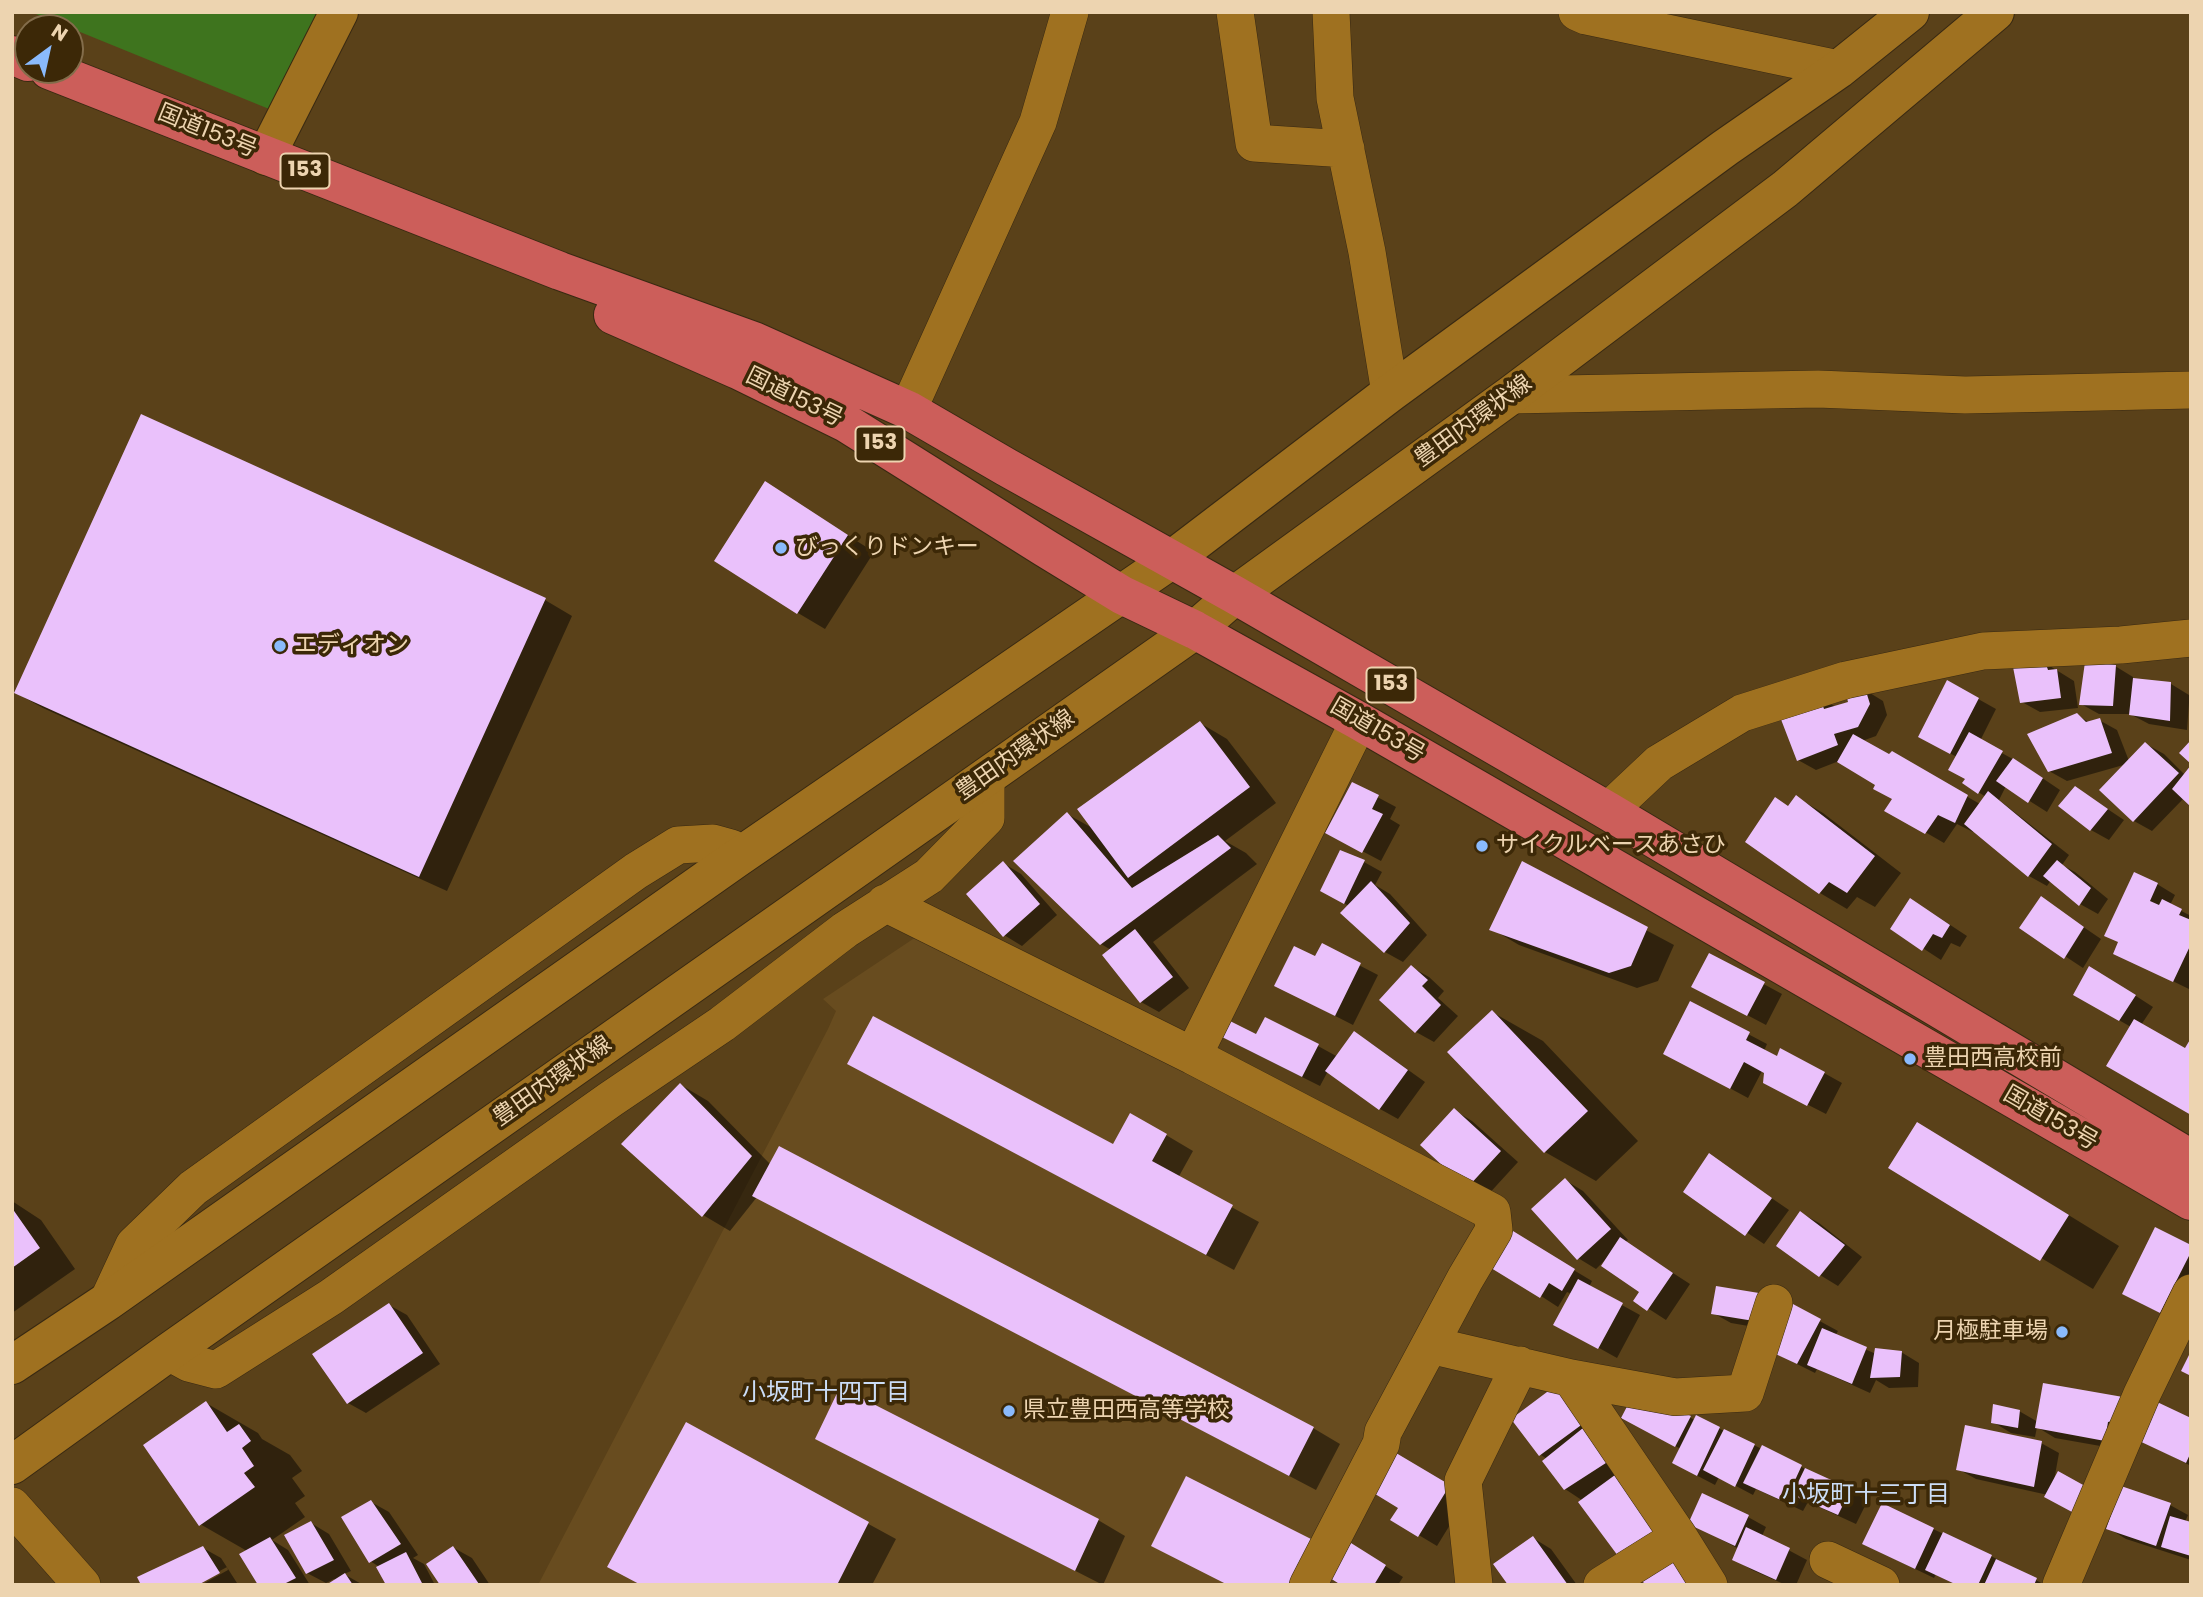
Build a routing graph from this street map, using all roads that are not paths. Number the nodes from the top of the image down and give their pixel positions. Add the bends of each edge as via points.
1 (339, 12) edge
2 (1070, 12) edge
3 (1235, 12) edge
4 (1331, 12) edge
5 (1577, 12) edge
6 (1910, 12) edge
7 (1995, 12) edge
8 (1839, 69) junction
9 (84, 84) edge
10 (1346, 149) junction
11 (266, 156) junction
12 (560, 271) junction
13 (2191, 390) edge
14 (1390, 393) junction
15 (1511, 395) junction
16 (908, 410) junction
17 (1171, 560) junction
18 (1122, 595) junction
19 (1235, 595) junction
20 (1195, 630) junction
21 (2191, 638) edge
22 (1359, 721) junction
23 (986, 777) junction
24 (1608, 811) junction
25 (737, 858) junction
26 (885, 903) junction
27 (1193, 1056) junction
28 (2191, 1160) edge
29 (2191, 1200) edge
30 (2191, 1293) edge
31 (108, 1301) junction
32 (1774, 1303) dead end
33 (1430, 1345) junction
34 (169, 1352) junction
35 (12, 1365) edge
36 (1520, 1365) junction
37 (1571, 1378) junction
38 (12, 1465) edge
39 (12, 1506) edge
40 (1679, 1536) junction
41 (1828, 1560) dead end
42 (82, 1585) edge
43 (1308, 1585) edge
44 (1474, 1585) edge
45 (1602, 1585) edge
46 (1709, 1585) edge
47 (1881, 1585) edge
48 (2061, 1585) edge

1 - 11 street
2 - 16 street via 1038,122
3 - 10 street via 1254,143
4 - 10 street via 1335,98
5 - 8 street
6 - 8 street
7 - 15 street, 豊田内環状線 via 1785,189
8 - 14 street
9 - 11 highway, 国道153号 / 153
10 - 14 street
11 - 12 highway, 国道153号 / 153
12 - 16 highway, 国道153号 / 153 via 754,341
12 - 18 highway, 国道153号 / 153 via 612,314 846,423
13 - 15 street via 1965,395 1818,389
14 - 17 street
15 - 19 street, 豊田内環状線
16 - 17 highway, 国道153号 / 153
17 - 18 street
17 - 19 highway, 国道153号 / 153
18 - 20 highway, 国道153号 / 153
18 - 25 street
19 - 20 street, 豊田内環状線
19 - 24 highway, 国道153号 / 153
20 - 22 highway, 国道153号 / 153
20 - 23 street, 豊田内環状線
21 - 24 street via 1983,651 1846,680 1742,713 1659,763
22 - 27 street
22 - 29 highway, 国道153号 / 153
23 - 26 street via 986,818 929,876
23 - 34 street, 豊田内環状線
24 - 28 highway, 国道153号 / 153
25 - 31 street
25 - 31 street via 731,848 713,844 678,845 461,995 193,1188 134,1245
26 - 27 street
26 - 34 street via 722,1024 331,1297 216,1370
27 - 33 street via 1492,1212 1494,1230
30 - 48 street via 2142,1394
31 - 35 street
32 - 37 street via 1745,1393 1675,1397
33 - 36 street
33 - 43 street
34 - 38 street, 豊田内環状線
36 - 37 street
36 - 44 street via 1463,1481
37 - 40 street
39 - 42 street
40 - 45 street
40 - 46 street
41 - 47 street

